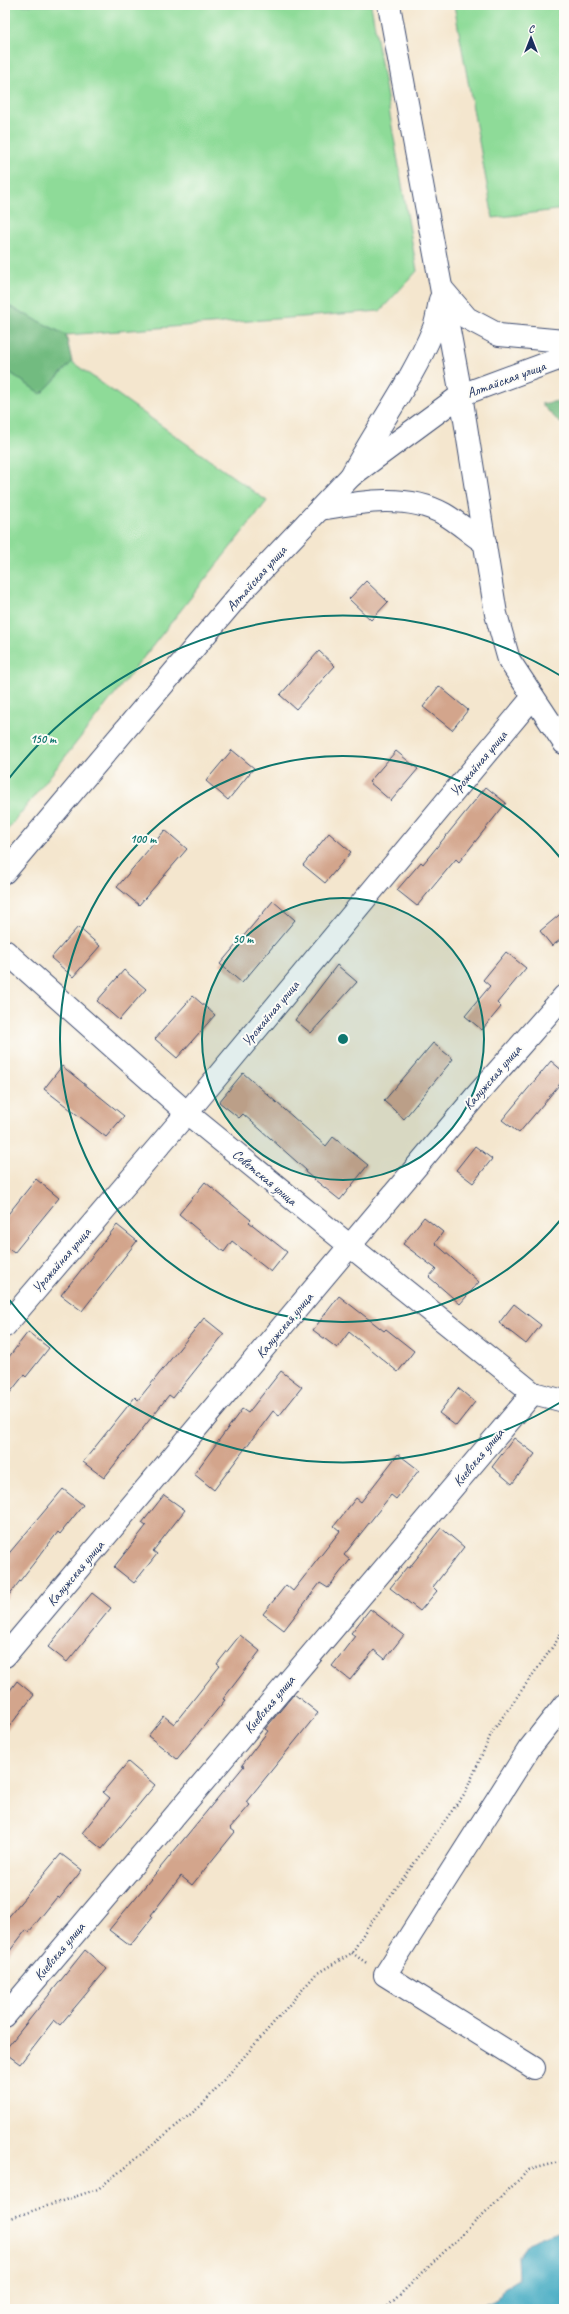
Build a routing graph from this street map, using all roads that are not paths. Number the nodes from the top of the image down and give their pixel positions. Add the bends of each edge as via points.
1 (389, 5) edge
2 (442, 289) junction
3 (564, 341) edge
4 (564, 357) edge
5 (461, 395) junction
6 (350, 476) junction
7 (320, 509) junction
8 (485, 543) junction
9 (533, 697) junction
10 (564, 743) edge
11 (5, 872) edge
12 (5, 951) edge
13 (564, 996) edge
14 (187, 1112) junction
15 (350, 1246) junction
16 (5, 1326) edge
17 (533, 1393) junction
18 (564, 1401) edge
19 (5, 1656) edge
20 (564, 1705) edge
21 (5, 2016) edge
22 (534, 2068) dead end

1 - 2 street
2 - 3 street via 467,318 498,335
2 - 5 street
2 - 6 street via 434,329 405,385
4 - 5 street, Алтайская улица
5 - 6 street, Алтайская улица
5 - 8 street
6 - 7 street, Алтайская улица
7 - 8 street via 360,502 408,502 444,514
7 - 11 street, Алтайская улица via 244,589
8 - 9 street via 496,614 509,660
9 - 10 street
9 - 14 street, Урожайная улица
12 - 14 street, Советская улица
13 - 15 street, Калужская улица via 474,1097
14 - 15 street, Советская улица
14 - 16 street, Урожайная улица
15 - 17 street, Советская улица
15 - 19 street, Калужская улица
17 - 18 street
17 - 21 street, Киевская улица
20 - 22 street via 529,1748 385,1975

